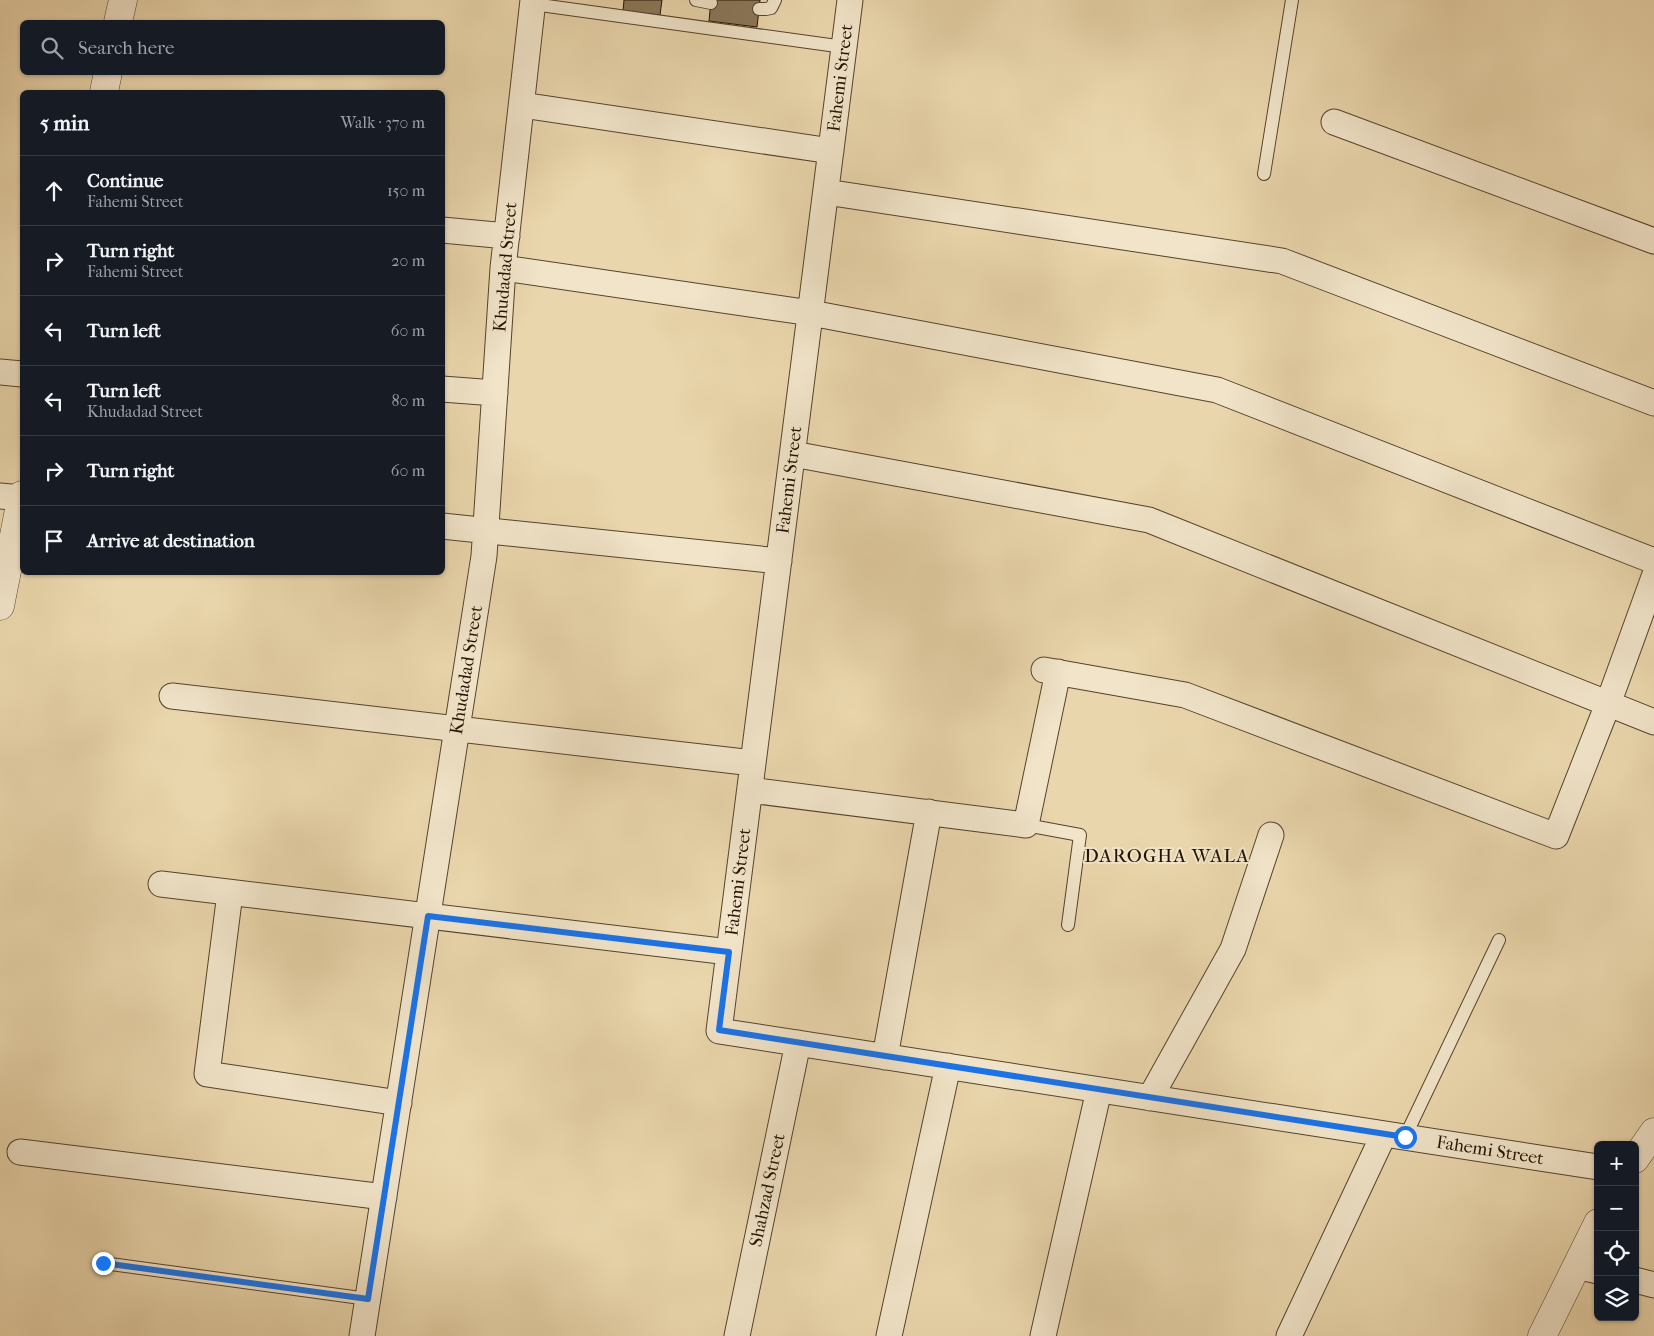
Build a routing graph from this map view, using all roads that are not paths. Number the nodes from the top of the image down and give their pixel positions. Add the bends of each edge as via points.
1 (123, 0) edge
2 (696, 0) edge
3 (775, 0) edge
4 (850, 0) edge
5 (1292, 0) edge
6 (533, 2) edge
7 (711, 3) dead end
8 (759, 9) dead end
9 (118, 20) edge
10 (844, 47) junction
11 (107, 75) edge
12 (104, 90) edge
13 (522, 105) junction
14 (1334, 122) dead end
15 (831, 151) junction
16 (1264, 174) dead end
17 (826, 192) junction
18 (445, 230) edge
19 (507, 236) junction
20 (1654, 241) edge
21 (503, 268) junction
22 (811, 313) junction
23 (0, 372) edge
24 (20, 374) edge
25 (445, 389) edge
26 (495, 394) junction
27 (1654, 403) edge
28 (792, 454) junction
29 (0, 496) edge
30 (20, 496) edge
31 (20, 506) edge
32 (445, 526) edge
33 (486, 530) junction
34 (779, 561) junction
35 (1654, 561) edge
36 (1654, 577) edge
37 (0, 604) edge
38 (172, 696) dead end
39 (1608, 704) junction
40 (1654, 722) edge
41 (457, 729) junction
42 (753, 763) junction
43 (750, 790) junction
44 (928, 812) junction
45 (1026, 825) junction
46 (1271, 835) dead end
47 (161, 884) dead end
48 (230, 892) junction
49 (428, 916) junction
50 (1068, 925) dead end
51 (1499, 940) dead end
52 (729, 952) junction
53 (798, 1043) junction
54 (885, 1057) junction
55 (948, 1066) junction
56 (1099, 1090) junction
57 (1150, 1098) junction
58 (399, 1103) junction
59 (1654, 1132) edge
60 (1395, 1135) junction
61 (20, 1152) dead end
62 (1639, 1153) edge
63 (1594, 1166) edge
64 (384, 1197) junction
65 (1596, 1231) edge
66 (103, 1263) dead end
67 (1587, 1269) edge
68 (1639, 1281) edge
69 (1654, 1285) edge
70 (368, 1299) junction
71 (362, 1336) edge
72 (737, 1336) edge
73 (889, 1336) edge
74 (1043, 1336) edge
75 (1289, 1336) edge
76 (1542, 1336) edge

1 - 9 street
2 - 7 lane
3 - 8 lane via 772,8
4 - 10 street, Fahemi Street
5 - 16 lane
6 - 10 lane
6 - 13 street, Khudadad Street
10 - 15 street, Fahemi Street
11 - 12 street
13 - 15 street
13 - 19 street, Khudadad Street
14 - 20 street
15 - 17 street, Fahemi Street
17 - 22 street, Fahemi Street
17 - 27 street via 1282,261
18 - 19 street
19 - 21 street, Khudadad Street
21 - 22 street
21 - 26 street, Khudadad Street
22 - 28 street, Fahemi Street
22 - 35 street via 1217,390
23 - 24 street
25 - 26 street
26 - 33 street, Khudadad Street
28 - 34 street, Fahemi Street
28 - 39 street via 1149,520
29 - 30 street
31 - 37 street
32 - 33 street
33 - 34 street
33 - 41 street, Khudadad Street
34 - 42 street, Fahemi Street
36 - 39 street
38 - 41 street
39 - 40 street
39 - 45 street via 1556,836 1185,695 1051,671
41 - 42 street
41 - 49 street, Khudadad Street
42 - 43 street, Fahemi Street
43 - 44 street
43 - 52 street, Fahemi Street
44 - 45 street
44 - 54 street
45 - 50 lane via 1080,835
46 - 57 street via 1233,949
47 - 48 street
48 - 49 street
48 - 58 street via 207,1074
49 - 52 street
49 - 58 street, Khudadad Street
51 - 60 lane
52 - 53 street, Fahemi Street via 719,1030
53 - 54 street, Fahemi Street
53 - 72 street, Shahzad Street
54 - 55 street, Fahemi Street
55 - 56 street, Fahemi Street
55 - 73 street
56 - 57 street, Fahemi Street
56 - 74 street
57 - 60 street, Fahemi Street
58 - 64 street, Khudadad Street
59 - 62 street
60 - 63 street, Fahemi Street
60 - 75 street
61 - 64 street
64 - 70 street, Khudadad Street
65 - 67 street
66 - 70 lane
67 - 76 street
68 - 69 street
70 - 71 street, Khudadad Street

